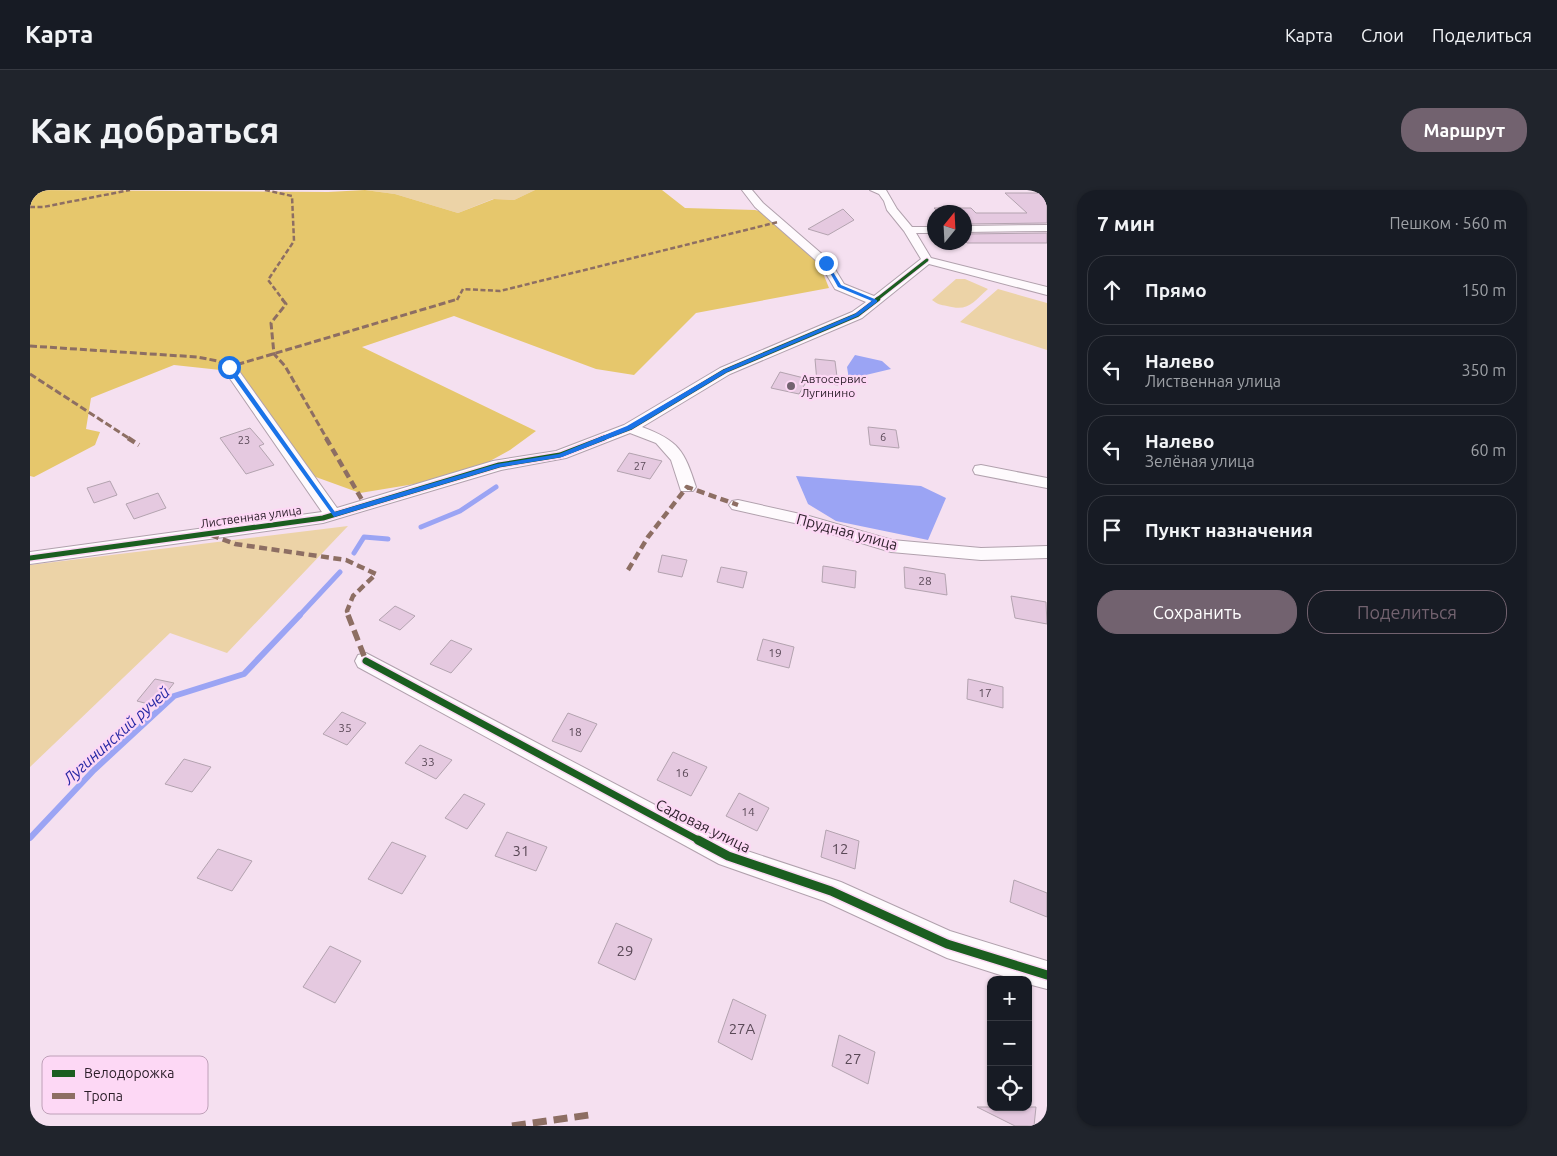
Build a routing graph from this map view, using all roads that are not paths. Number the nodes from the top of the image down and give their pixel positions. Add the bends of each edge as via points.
1 (747, 190) edge
2 (875, 190) edge
3 (1047, 228) edge
4 (972, 229) edge
5 (909, 230) junction
6 (927, 230) edge
7 (927, 260) junction
8 (1047, 291) edge
9 (875, 301) junction
10 (229, 367) dead end
11 (630, 428) junction
12 (981, 470) dead end
13 (1047, 483) edge
14 (687, 487) dead end
15 (738, 505) dead end
16 (334, 515) junction
17 (1047, 552) edge
18 (30, 558) edge
19 (366, 661) dead end
20 (1047, 975) edge

1 - 9 street via 826,263 840,286
2 - 5 street via 882,192
3 - 4 street
5 - 6 street
5 - 7 street
7 - 8 street
7 - 9 street, Лиственная улица
9 - 11 street, Лиственная улица via 857,315 725,371
10 - 16 street
11 - 14 street via 662,440 680,459
11 - 16 street, Лиственная улица via 560,455 499,465
12 - 13 street
15 - 17 street, Прудная улица via 891,546 981,554
16 - 18 street, Лиственная улица
19 - 20 street, Садовая улица via 728,856 831,891 947,944

